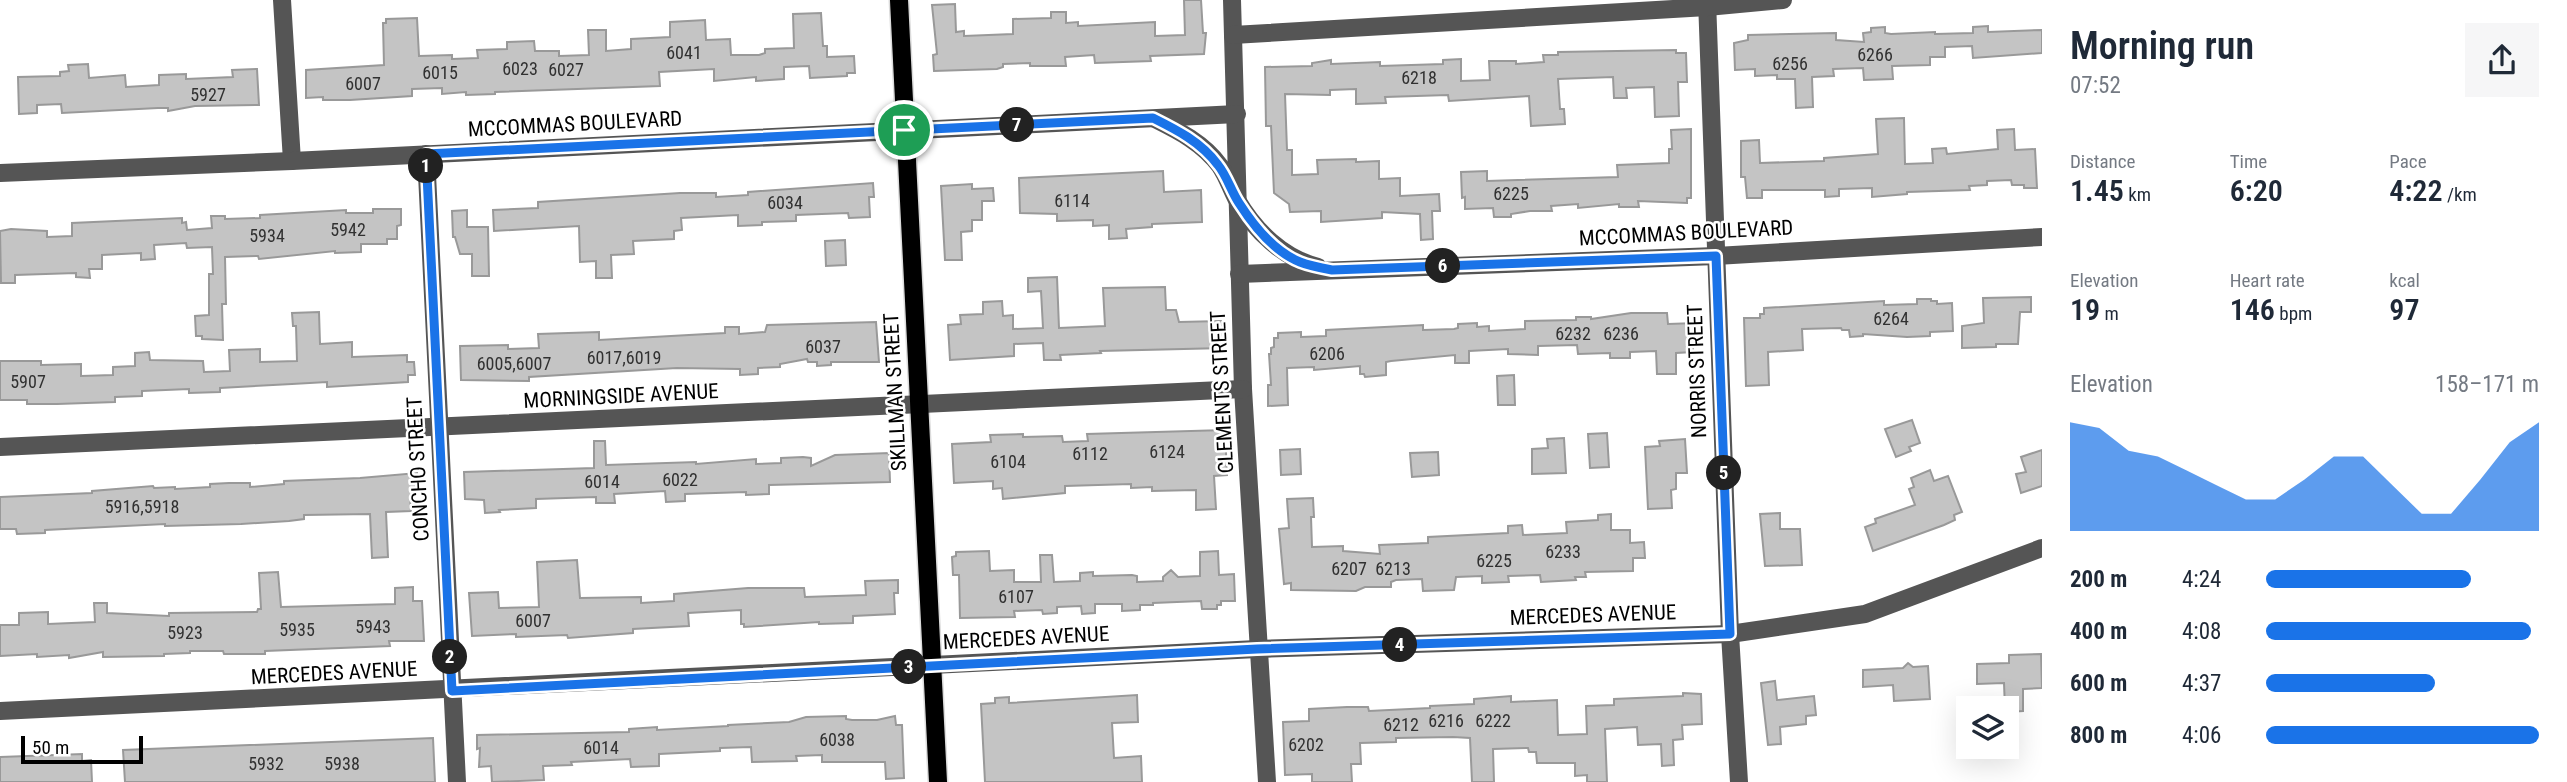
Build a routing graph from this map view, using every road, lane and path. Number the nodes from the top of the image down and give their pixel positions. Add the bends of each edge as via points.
1 (282, 0) edge
2 (898, 0) edge
3 (1232, 0) edge
4 (1783, 0) edge
5 (1707, 4) edge
6 (1233, 35) junction
7 (1237, 114) junction
8 (1153, 118) junction
9 (904, 130) junction
10 (426, 154) junction
11 (292, 161) junction
12 (0, 173) edge
13 (1239, 203) junction
14 (2042, 237) edge
15 (1716, 256) junction
16 (1332, 270) junction
17 (1239, 274) junction
18 (1243, 389) junction
19 (918, 406) junction
20 (440, 426) junction
21 (0, 447) edge
22 (2042, 548) edge
23 (1730, 634) junction
24 (1257, 649) junction
25 (932, 665) junction
26 (452, 691) junction
27 (0, 711) edge
28 (457, 782) edge
29 (938, 782) edge
30 (1267, 782) edge
31 (1739, 782) edge

1 - 11 street
2 - 9 main road, SKILLMAN STREET
3 - 6 street, CLEMENTS STREET
4 - 5 street
5 - 6 street
5 - 15 street, NORRIS STREET
6 - 7 street, CLEMENTS STREET
7 - 8 street, MCCOMMAS BOULEVARD
7 - 13 street, CLEMENTS STREET
8 - 9 street, MCCOMMAS BOULEVARD
8 - 13 street, MCCOMMAS BOULEVARD via 1204,149 1219,165
9 - 10 street, MCCOMMAS BOULEVARD
9 - 19 main road, SKILLMAN STREET
10 - 11 street, MCCOMMAS BOULEVARD
10 - 20 street, CONCHO STREET
11 - 12 street, MCCOMMAS BOULEVARD
13 - 16 street, MCCOMMAS BOULEVARD via 1281,251
13 - 17 street, CLEMENTS STREET
14 - 15 street, MCCOMMAS BOULEVARD
15 - 16 street, MCCOMMAS BOULEVARD
15 - 23 street, NORRIS STREET
16 - 17 street, MCCOMMAS BOULEVARD
17 - 18 street, CLEMENTS STREET
18 - 19 street, MORNINGSIDE AVENUE
18 - 24 street, CLEMENTS STREET
19 - 20 street, MORNINGSIDE AVENUE
19 - 25 main road, SKILLMAN STREET
20 - 21 street, MORNINGSIDE AVENUE
20 - 26 street, CONCHO STREET
22 - 23 street, MERCEDES AVENUE via 1865,614
23 - 24 street, MERCEDES AVENUE
23 - 31 street, NORRIS STREET
24 - 25 street, MERCEDES AVENUE
24 - 30 street, CLEMENTS STREET
25 - 26 street, MERCEDES AVENUE
25 - 29 main road, SKILLMAN STREET
26 - 27 street, MERCEDES AVENUE
26 - 28 street, CONCHO STREET

